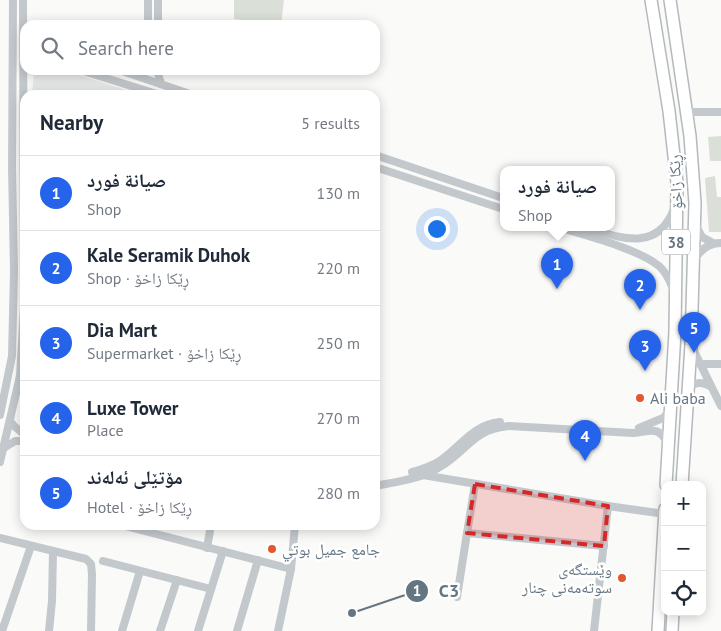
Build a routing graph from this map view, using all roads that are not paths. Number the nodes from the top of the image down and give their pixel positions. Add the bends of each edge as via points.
1 (13, 0) edge
2 (23, 0) edge
3 (148, 0) edge
4 (158, 0) edge
5 (651, 0) edge
6 (670, 0) edge
7 (23, 13) junction
8 (23, 20) edge
9 (25, 20) edge
10 (148, 20) edge
11 (158, 20) edge
12 (25, 75) edge
13 (96, 75) edge
14 (134, 75) edge
15 (158, 75) edge
16 (140, 77) joint
17 (161, 84) junction
18 (25, 90) edge
19 (144, 90) edge
20 (178, 90) edge
21 (687, 112) junction
22 (721, 112) edge
23 (380, 157) edge
24 (380, 169) edge
25 (474, 187) junction
26 (500, 197) edge
27 (468, 198) junction
28 (677, 202) junction
29 (500, 208) edge
30 (695, 222) junction
31 (588, 231) edge
32 (590, 231) edge
33 (717, 243) edge
34 (693, 262) junction
35 (676, 295) junction
36 (691, 345) junction
37 (700, 364) junction
38 (721, 364) edge
39 (20, 383) edge
40 (710, 386) junction
41 (688, 391) junction
42 (721, 406) edge
43 (670, 411) junction
44 (0, 415) edge
45 (10, 420) junction
46 (657, 420) junction
47 (20, 431) edge
48 (658, 432) junction
49 (20, 442) edge
50 (668, 444) junction
51 (4, 448) junction
52 (0, 462) edge
53 (421, 475) junction
54 (380, 480) edge
55 (666, 481) edge
56 (682, 481) edge
57 (475, 484) junction
58 (380, 485) edge
59 (608, 506) junction
60 (661, 514) edge
61 (140, 530) edge
62 (210, 530) edge
63 (295, 530) edge
64 (467, 533) junction
65 (0, 538) edge
66 (31, 546) junction
67 (604, 546) junction
68 (207, 548) junction
69 (52, 551) junction
70 (222, 551) junction
71 (258, 560) junction
72 (103, 561) dead end
73 (291, 570) junction
74 (140, 571) junction
75 (177, 580) junction
76 (211, 589) junction
77 (661, 594) edge
78 (456, 596) dead end
79 (674, 616) edge
80 (2, 631) edge
81 (49, 631) edge
82 (91, 631) edge
83 (122, 631) edge
84 (160, 631) edge
85 (198, 631) edge
86 (237, 631) edge
87 (278, 631) edge
88 (594, 631) edge
89 (658, 631) edge
90 (672, 631) edge

1 - 44 street via 12,356
2 - 7 street
3 - 10 street
4 - 11 street
5 - 28 highway, ڕێکا زاخۆ / 38 via 670,111
6 - 21 highway, ڕێکا زاخۆ / 38
7 - 8 street
7 - 9 street
12 - 18 street
13 - 19 street
14 - 16 street
15 - 17 street
16 - 17 street
17 - 20 street
21 - 22 street
21 - 30 highway, ڕێکا زاخۆ / 38
23 - 25 street
24 - 27 street
25 - 26 street
25 - 27 street
27 - 29 street
28 - 32 street via 670,220 656,233 639,239
28 - 35 highway, ڕێکا زاخۆ / 38
30 - 33 street via 702,237
30 - 34 highway, ڕێکا زاخۆ / 38
31 - 35 street via 660,267
33 - 34 street via 699,253
34 - 36 highway, ڕێکا زاخۆ / 38
35 - 43 highway, ڕێکا زاخۆ / 38
36 - 37 street
36 - 41 highway, ڕێکا زاخۆ / 38
37 - 38 street
37 - 40 street
39 - 45 street
40 - 41 street via 698,382
40 - 42 street
41 - 56 highway, ڕێکا زاخۆ / 38
43 - 46 street
43 - 50 highway, ڕێکا زاخۆ / 38
45 - 47 street
45 - 51 street
46 - 48 street via 661,425
46 - 54 street via 638,428 492,423 471,433 434,465
48 - 50 street
48 - 53 street via 651,429 633,433 495,427 474,438 441,466
49 - 51 street
50 - 55 highway, ڕێکا زاخۆ / 38
51 - 52 street
53 - 57 street
53 - 58 street
57 - 59 street
57 - 64 street
59 - 60 street
59 - 67 street
61 - 68 street
62 - 68 street
63 - 73 street
64 - 67 street
64 - 78 street
65 - 66 street
66 - 69 street
66 - 80 street
67 - 88 street
68 - 70 street
69 - 81 street
69 - 82 street via 86,559 91,564
70 - 71 street
70 - 76 street
71 - 73 street
71 - 86 street
72 - 74 street
73 - 87 street
74 - 75 street
74 - 83 street
75 - 76 street
75 - 84 street
76 - 85 street
77 - 89 highway
79 - 90 highway

